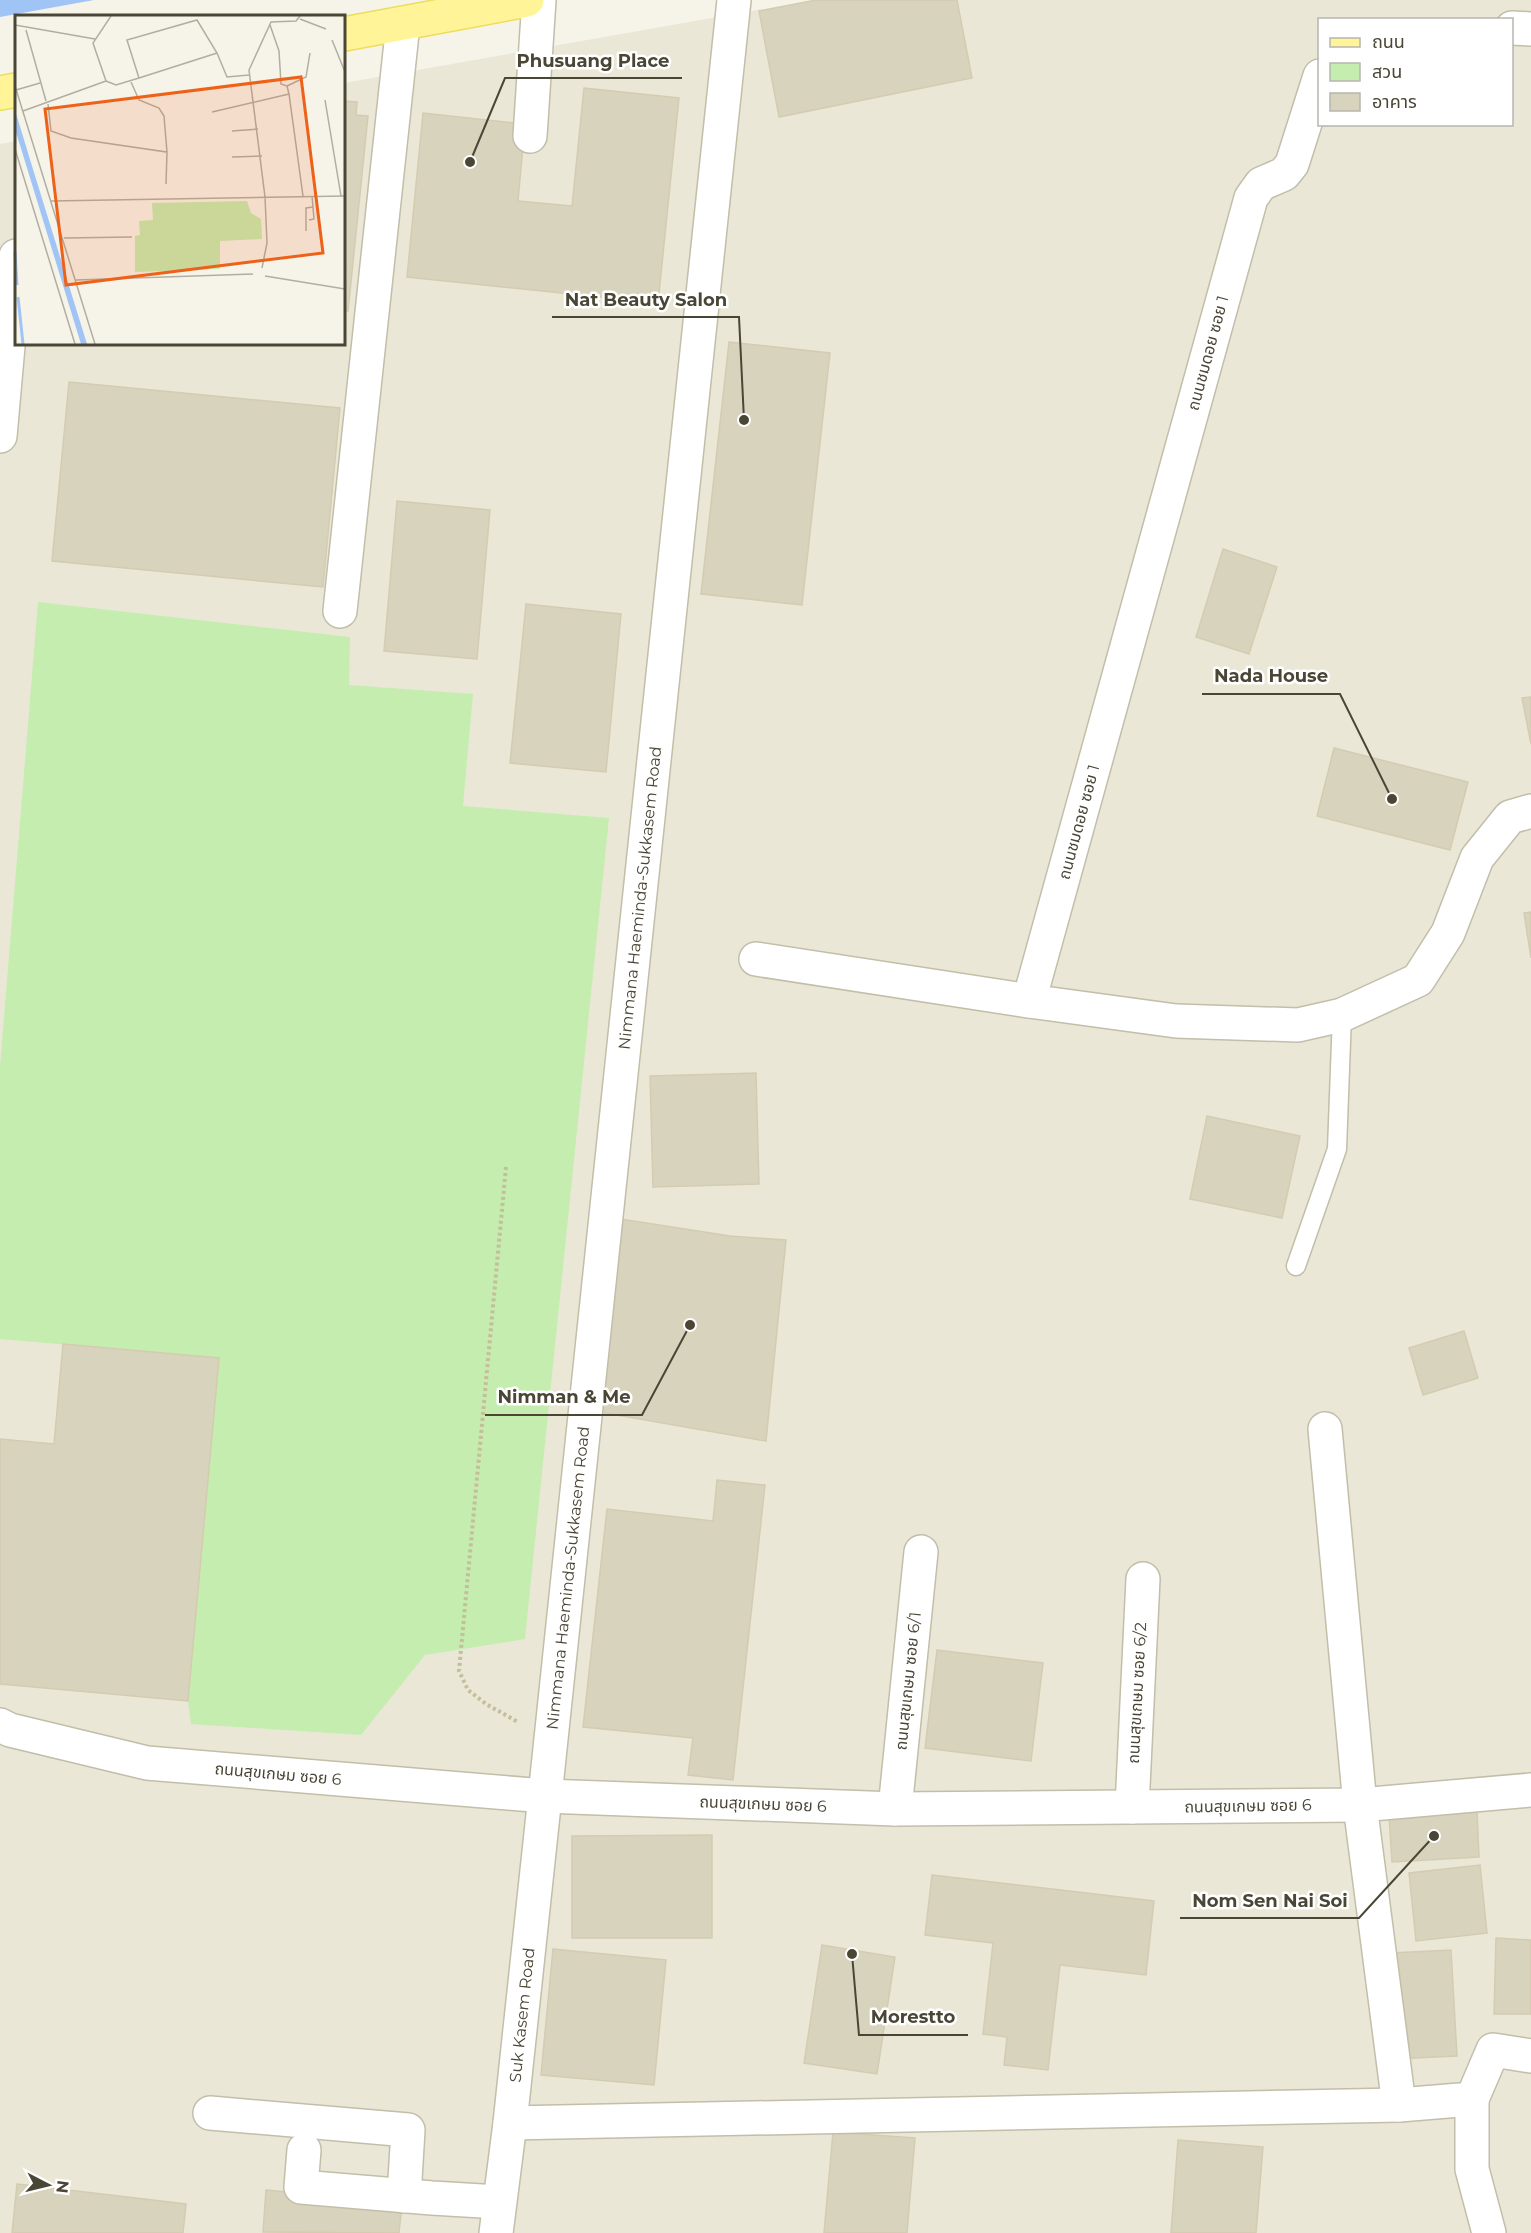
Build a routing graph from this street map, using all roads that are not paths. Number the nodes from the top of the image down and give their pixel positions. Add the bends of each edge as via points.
1 (527, 0) edge
2 (539, 0) edge
3 (734, 0) edge
4 (403, 24) junction
5 (1513, 28) edge
6 (1531, 29) edge
7 (345, 34) edge
8 (1318, 82) edge
9 (15, 90) edge
10 (0, 93) edge
11 (530, 136) dead end
12 (15, 267) edge
13 (0, 436) edge
14 (339, 611) dead end
15 (1531, 811) edge
16 (756, 959) dead end
17 (1029, 1001) junction
18 (1342, 1015) junction
19 (1296, 1266) dead end
20 (1325, 1429) dead end
21 (921, 1552) dead end
22 (1143, 1579) dead end
23 (0, 1725) edge
24 (1531, 1790) edge
25 (545, 1796) junction
26 (1360, 1805) junction
27 (1132, 1808) junction
28 (895, 1809) junction
29 (1531, 2056) edge
30 (1472, 2099) junction
31 (1399, 2105) junction
32 (210, 2113) dead end
33 (510, 2123) junction
34 (304, 2150) dead end
35 (404, 2196) junction
36 (498, 2218) edge
37 (1489, 2233) edge

1 - 4 main road
2 - 11 street
3 - 25 street, Nimmana Haeminda-Sukkasem Road
4 - 7 main road
4 - 14 street
5 - 6 street
8 - 17 street, ถนนชมดอย ซอย 1 via 1292,165 1284,174 1261,184 1251,198
9 - 10 main road
12 - 13 street
15 - 18 street via 1510,817 1477,858 1448,933 1418,980
16 - 17 street
17 - 18 street via 1176,1021 1298,1025
18 - 19 lane via 1337,1149
20 - 26 street
21 - 28 street, ถนนสุขเกษม ซอย 6/1
22 - 27 street, ถนนสุขเกษม ซอย 6/2
23 - 25 street, ถนนสุขเกษม ซอย 6 via 147,1763
24 - 26 street, ถนนสุขเกษม ซอย 6
25 - 28 street, ถนนสุขเกษม ซอย 6
25 - 33 street, Suk Kasem Road
26 - 27 street, ถนนสุขเกษม ซอย 6
26 - 31 street
27 - 28 street, ถนนสุขเกษม ซอย 6
29 - 30 street via 1493,2050
30 - 31 street
30 - 37 street via 1472,2169
31 - 33 street
32 - 35 street via 408,2130
33 - 36 street, Suk Kasem Road
34 - 35 street via 301,2187
35 - 36 street

